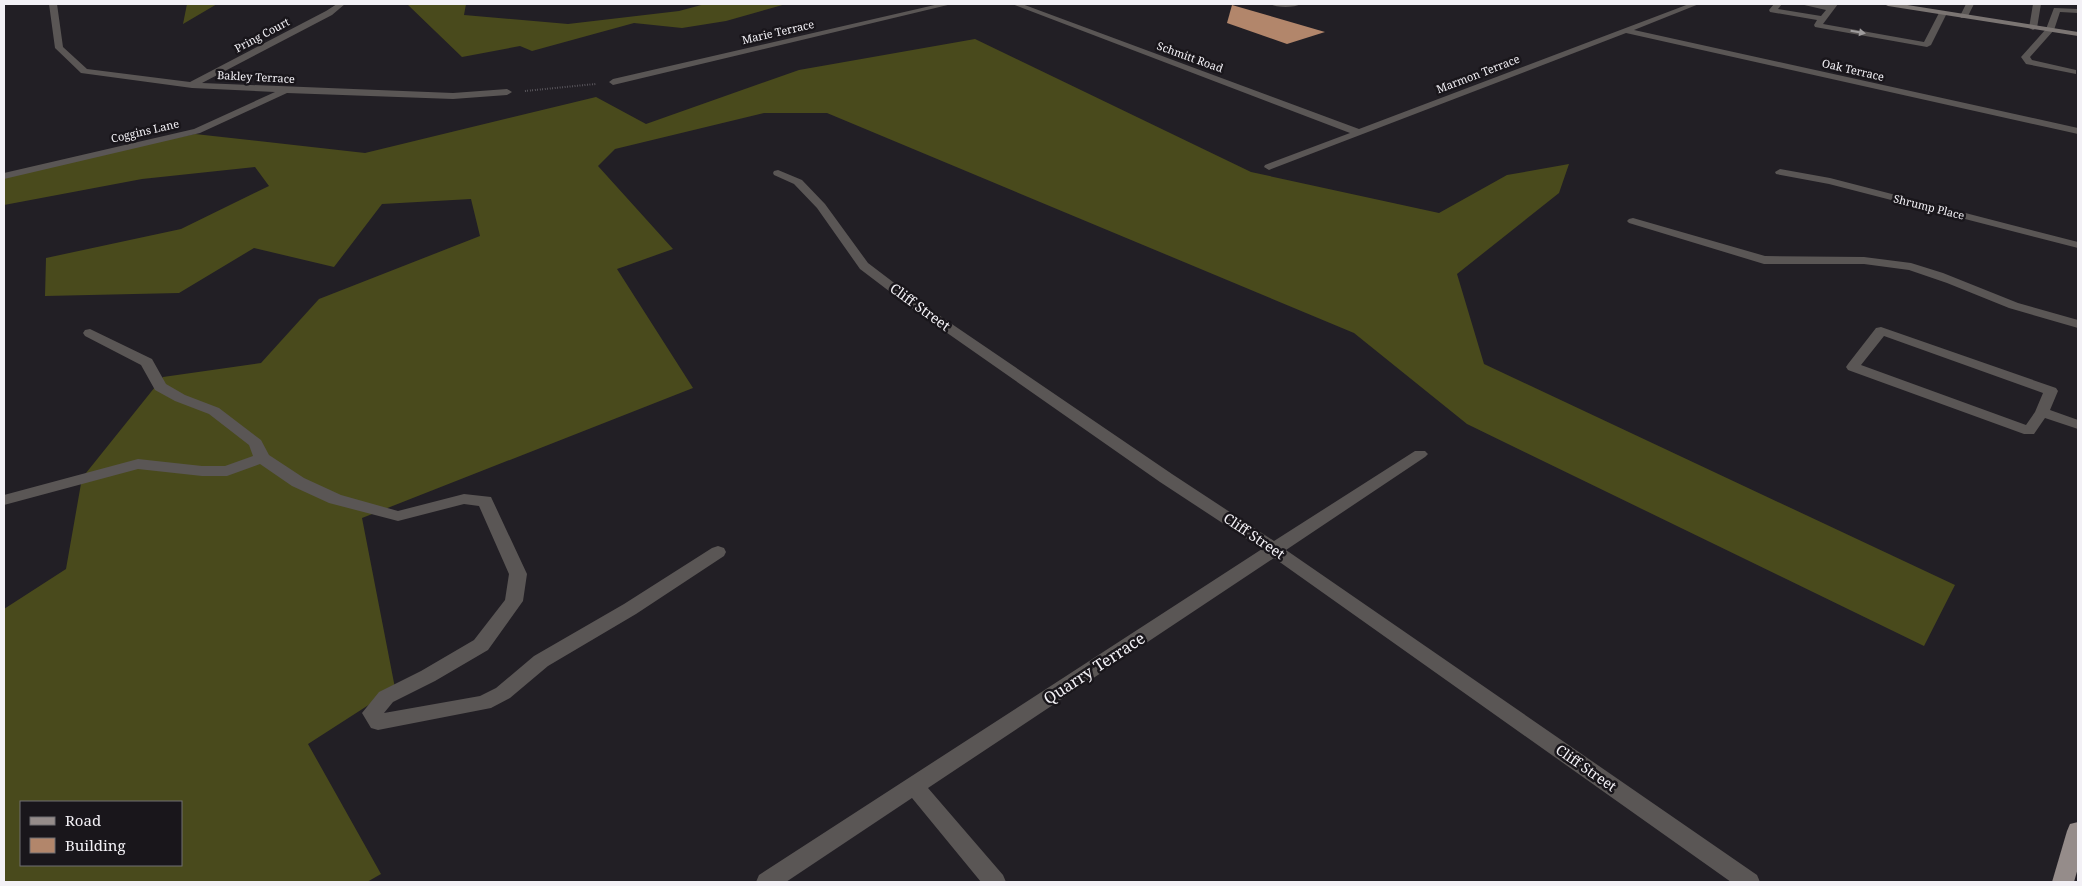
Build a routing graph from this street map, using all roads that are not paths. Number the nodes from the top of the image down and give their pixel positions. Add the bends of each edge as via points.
1 (53, 4) edge
2 (341, 4) edge
3 (948, 4) edge
4 (1016, 4) edge
5 (1274, 4) edge
6 (1297, 4) edge
7 (1695, 4) edge
8 (1778, 4) edge
9 (1804, 4) edge
10 (1888, 4) edge
11 (1970, 4) edge
12 (2037, 4) edge
13 (1832, 6) edge
14 (2077, 9) edge
15 (1944, 13) junction
16 (1964, 16) junction
17 (1822, 19) junction
18 (2033, 28) junction
19 (1624, 30) junction
20 (2050, 30) junction
21 (2078, 34) edge
22 (2073, 72) dead end
23 (613, 82) road end
24 (192, 85) junction
25 (286, 90) junction
26 (508, 92) road end
27 (2078, 131) edge
28 (1357, 132) junction
29 (1270, 167) dead end
30 (778, 172) dead end
31 (1780, 172) dead end
32 (4, 176) edge
33 (1633, 221) dead end
34 (2078, 245) edge
35 (2078, 324) edge
36 (90, 333) dead end
37 (2042, 412) junction
38 (2078, 425) edge
39 (1420, 454) dead end
40 (262, 458) junction
41 (4, 500) edge
42 (1275, 550) junction
43 (718, 552) dead end
44 (914, 786) junction
45 (2077, 840) edge
46 (767, 882) edge
47 (995, 882) edge
48 (1749, 882) edge
49 (2062, 882) edge

1 - 24 street, Bakley Terrace via 59,48 84,71
2 - 24 street, Pring Court
3 - 23 street, Marie Terrace
4 - 28 street, Schmitt Road
5 - 6 street
7 - 19 street, Marmon Terrace
8 - 17 street via 1773,10
9 - 13 street
10 - 15 main road
11 - 16 street
12 - 18 street
13 - 17 street
14 - 20 street via 2057,10
15 - 16 main road
17 -> 15 street via 1818,25 1927,44
16 - 18 main road
18 - 20 main road
19 - 27 street, Oak Terrace
19 - 28 street, Marmon Terrace
20 - 21 main road
20 - 22 street via 2025,57 2026,60
24 - 25 street, Bakley Terrace
25 - 26 street, Bakley Terrace via 453,96
25 - 32 street, Coggins Lane via 197,131
28 - 29 street, Marmon Terrace
30 - 42 street, Cliff Street via 798,182 821,206 864,266 914,304
31 - 34 street, Shrump Place via 1830,181
33 - 35 street via 1764,260 1866,260 1898,264
36 - 40 street via 147,362 160,388 214,411 256,442
37 - 37 street via 2051,391 1881,331 1853,367 2028,432
37 - 38 street
39 - 42 street, Quarry Terrace
40 - 41 street via 227,471 138,464
40 - 43 street via 298,482 335,499 398,516 464,499 486,501 504,540 518,574 514,601 481,644 386,697 372,713 378,722 484,703 502,693 541,661
42 - 44 street, Quarry Terrace
42 - 48 street, Cliff Street
44 - 46 street, Quarry Terrace
44 - 47 street
45 - 49 main road

